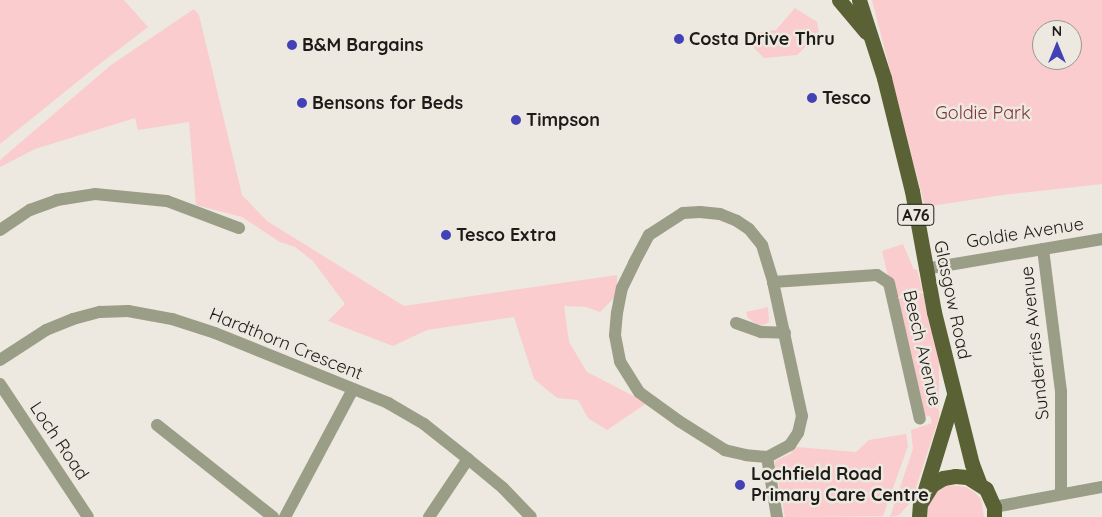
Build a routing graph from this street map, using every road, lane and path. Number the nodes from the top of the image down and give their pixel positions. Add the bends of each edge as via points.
1 (839, 0) edge
2 (859, 0) edge
3 (870, 37) junction
4 (240, 228) dead end
5 (0, 230) edge
6 (1102, 239) edge
7 (1043, 249) junction
8 (925, 269) junction
9 (773, 282) junction
10 (736, 323) dead end
11 (785, 333) junction
12 (0, 360) edge
13 (0, 384) edge
14 (353, 389) junction
15 (954, 396) junction
16 (920, 419) dead end
17 (157, 425) dead end
18 (767, 457) junction
19 (468, 458) junction
20 (978, 482) junction
21 (1102, 487) edge
22 (924, 494) junction
23 (1061, 494) junction
24 (994, 512) edge
25 (88, 517) edge
26 (273, 517) edge
27 (285, 517) edge
28 (428, 517) edge
29 (531, 517) edge
30 (777, 517) edge
31 (919, 517) edge

1 - 3 main road, Glasgow Road / A76
2 - 3 main road, Glasgow Road / A76
3 - 8 main road, Glasgow Road / A76 via 884,78 912,191
4 - 5 street via 166,201 95,194 57,200 30,210
6 - 7 street, Goldie Avenue
7 - 8 street, Goldie Avenue
7 - 23 street, Sunderries Avenue via 1061,391
8 - 15 main road, Glasgow Road / A76
9 - 11 street
9 - 16 street, Beech Avenue via 877,275 889,283
9 - 18 street via 762,245 749,229 720,214 683,213 650,235 642,249 622,288 615,335 620,361 640,392 678,421 726,450
10 - 11 street via 761,332
11 - 18 street via 802,416 798,433 790,445
12 - 14 street, Hardthorn Crescent via 46,330 73,319 100,312 128,311 172,319 215,333
13 - 25 street, Loch Road
14 - 19 street, Hardthorn Crescent via 388,403 417,420
14 - 27 street
15 - 20 main road, Glasgow Road / A76
15 - 22 main road, Glasgow Road / A76
17 - 26 street
18 - 30 street
19 - 28 street
19 - 29 street, Hardthorn Crescent
20 - 22 main road via 967,477 949,477 932,485
20 - 24 main road, A76 via 991,498
21 - 23 street
22 - 31 main road, A76
23 - 24 street

